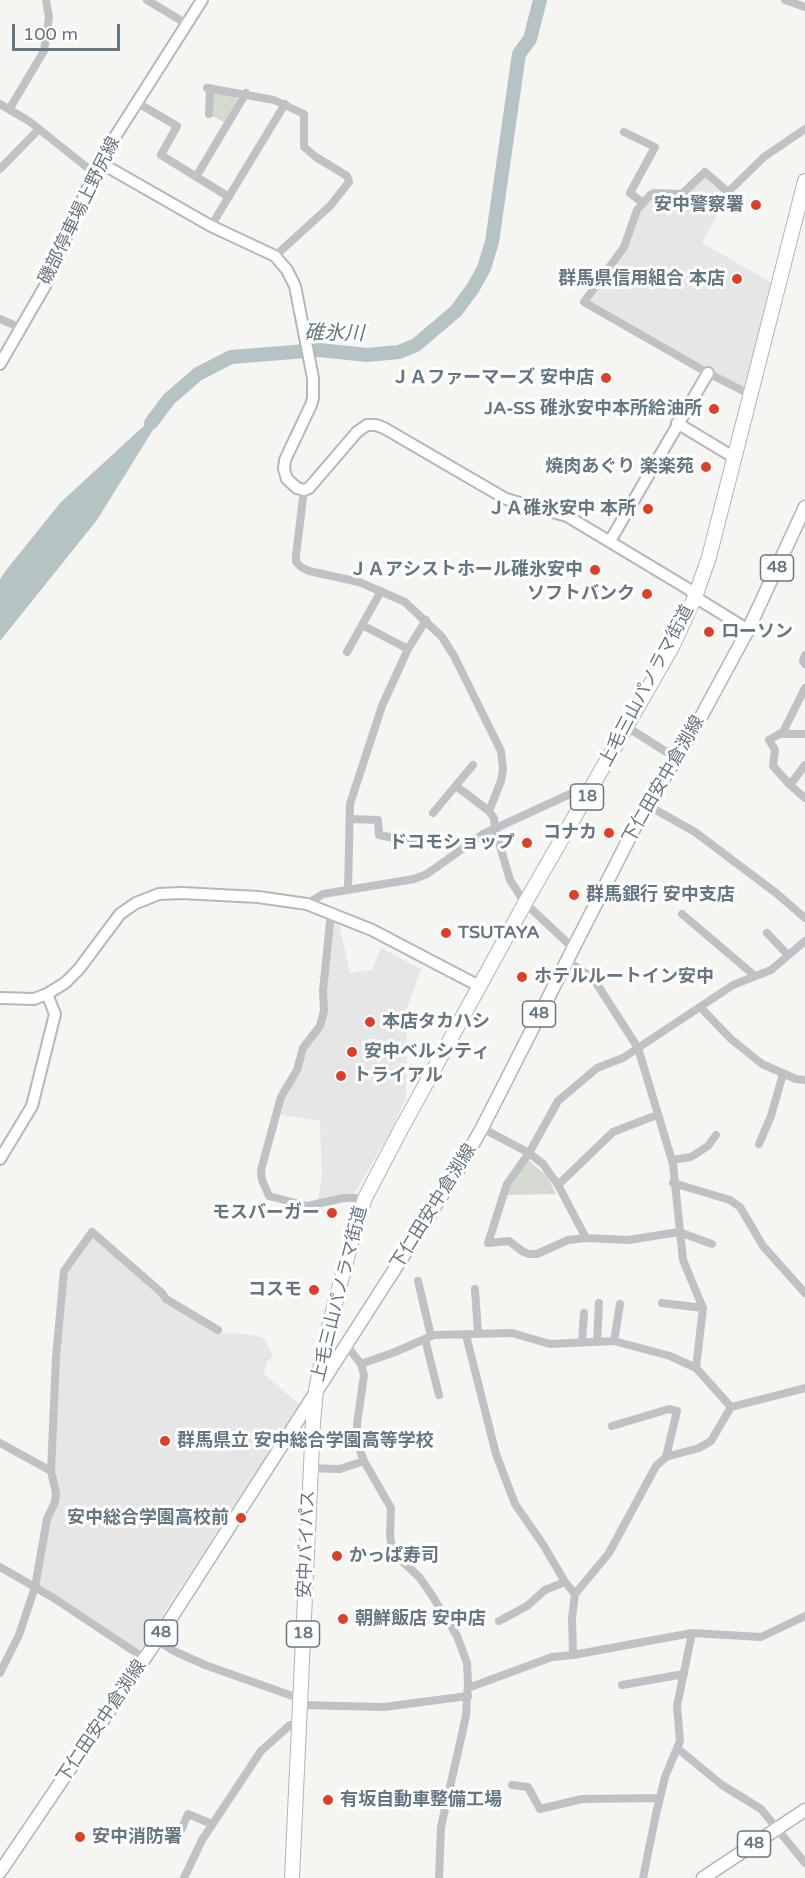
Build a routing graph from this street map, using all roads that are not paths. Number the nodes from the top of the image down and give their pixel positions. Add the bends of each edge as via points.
1 (46, 0) edge
2 (147, 0) edge
3 (202, 0) edge
4 (785, 0) edge
5 (805, 7) edge
6 (187, 24) junction
7 (246, 93) junction
8 (136, 102) junction
9 (0, 104) edge
10 (285, 104) junction
11 (10, 108) junction
12 (209, 114) dead end
13 (39, 129) junction
14 (805, 129) edge
15 (624, 132) dead end
16 (97, 167) junction
17 (0, 169) edge
18 (196, 177) junction
19 (805, 181) edge
20 (229, 197) junction
21 (643, 203) junction
22 (211, 226) junction
23 (275, 256) junction
24 (0, 319) edge
25 (21, 328) junction
26 (0, 363) edge
27 (708, 373) junction
28 (751, 395) junction
29 (677, 423) junction
30 (735, 458) junction
31 (304, 490) junction
32 (805, 507) edge
33 (610, 541) junction
34 (381, 591) junction
35 (695, 597) junction
36 (426, 620) junction
37 (362, 625) junction
38 (748, 630) junction
39 (408, 649) junction
40 (347, 652) dead end
41 (805, 655) edge
42 (805, 664) edge
43 (805, 688) edge
44 (627, 727) junction
45 (779, 734) junction
46 (805, 734) edge
47 (676, 758) junction
48 (472, 765) dead end
49 (805, 765) edge
50 (790, 785) junction
51 (456, 786) junction
52 (594, 786) junction
53 (805, 798) edge
54 (647, 805) junction
55 (489, 811) junction
56 (433, 813) dead end
57 (350, 819) junction
58 (495, 829) junction
59 (415, 842) dead end
60 (348, 889) junction
61 (525, 903) junction
62 (307, 904) junction
63 (331, 912) junction
64 (682, 914) dead end
65 (805, 918) edge
66 (767, 933) dead end
67 (805, 940) edge
68 (573, 948) junction
69 (788, 955) junction
70 (566, 960) junction
71 (755, 976) junction
72 (479, 986) junction
73 (47, 994) junction
74 (0, 998) edge
75 (700, 1007) junction
76 (638, 1048) junction
77 (783, 1074) junction
78 (805, 1080) edge
79 (657, 1115) junction
80 (482, 1128) junction
81 (716, 1136) dead end
82 (759, 1144) dead end
83 (529, 1153) junction
84 (0, 1159) edge
85 (672, 1160) junction
86 (673, 1183) junction
87 (558, 1185) junction
88 (365, 1198) junction
89 (679, 1232) junction
90 (586, 1238) junction
91 (711, 1244) dead end
92 (418, 1281) dead end
93 (475, 1289) dead end
94 (805, 1293) edge
95 (600, 1303) dead end
96 (662, 1303) dead end
97 (620, 1304) dead end
98 (703, 1308) junction
99 (584, 1313) dead end
100 (218, 1330) dead end
101 (478, 1334) junction
102 (466, 1335) junction
103 (428, 1338) junction
104 (614, 1341) junction
105 (582, 1342) junction
106 (597, 1342) junction
107 (347, 1346) junction
108 (361, 1364) junction
109 (696, 1368) junction
110 (805, 1388) edge
111 (316, 1390) junction
112 (439, 1395) dead end
113 (731, 1407) junction
114 (612, 1426) dead end
115 (0, 1443) edge
116 (666, 1457) junction
117 (364, 1461) junction
118 (310, 1468) junction
119 (51, 1472) junction
120 (0, 1567) edge
121 (566, 1582) junction
122 (35, 1587) junction
123 (575, 1594) junction
124 (805, 1616) edge
125 (499, 1621) dead end
126 (692, 1633) junction
127 (157, 1640) junction
128 (573, 1655) junction
129 (144, 1658) junction
130 (0, 1673) edge
131 (684, 1674) junction
132 (622, 1684) dead end
133 (468, 1692) junction
134 (300, 1702) junction
135 (299, 1725) junction
136 (677, 1748) junction
137 (512, 1785) dead end
138 (660, 1798) junction
139 (805, 1810) edge
140 (212, 1824) junction
141 (777, 1828) junction
142 (177, 1840) dead end
143 (805, 1863) edge
144 (1, 1868) edge
145 (184, 1878) edge
146 (292, 1878) edge
147 (439, 1878) edge
148 (644, 1878) edge
149 (703, 1878) edge

1 - 11 street via 49,17 44,51
2 - 6 street
3 - 6 street, 磯部停車場上野尻線
4 - 5 street
6 - 8 street, 磯部停車場上野尻線
7 - 10 street
7 - 12 street via 209,88
7 - 18 street
8 - 16 street, 磯部停車場上野尻線
8 - 18 street via 177,126 161,155
9 - 11 street
10 - 20 street
10 - 23 street via 304,114 304,147 350,182 330,206
11 - 13 street
13 - 16 street
13 - 17 street
14 - 21 street via 764,157 728,192 705,172 682,194 654,194
15 - 21 street via 655,147 630,193
16 - 22 street
16 - 25 street, 磯部停車場上野尻線 via 45,285
18 - 20 street
19 - 28 highway, 上毛三山パノラマ街道 / 18
20 - 22 street
21 - 27 street via 624,247 584,302
22 - 23 street
23 - 31 street via 295,286 313,378 311,405 284,469 292,484
24 - 25 street
25 - 26 street, 磯部停車場上野尻線
27 - 28 street
27 - 29 street
28 - 30 highway, 上毛三山パノラマ街道 / 18
29 - 30 street
29 - 33 street
30 - 35 highway, 上毛三山パノラマ街道 / 18
31 - 33 street via 357,432 367,425 376,425 506,499 567,516
31 - 34 street via 297,561 301,567
32 - 38 main road, 下仁田安中倉渕線 / 48
33 - 35 street via 690,590
34 - 36 street via 405,602
34 - 37 street
35 - 38 street
35 - 44 highway, 上毛三山パノラマ街道 / 18
36 - 39 street
36 - 55 street via 454,656 501,751 501,781
37 - 39 street
37 - 40 street
38 - 47 main road, 下仁田安中倉渕線 / 48
39 - 57 street via 382,706 350,804
41 - 42 street
43 - 45 street
44 - 47 street
44 - 52 highway, 上毛三山パノラマ街道 / 18
45 - 46 street
45 - 50 street via 769,740 775,750 773,766
47 - 54 main road, 下仁田安中倉渕線 / 48
48 - 51 street
49 - 50 street
50 - 53 street
51 - 55 street
51 - 56 street
52 - 58 street
52 - 61 highway, 上毛三山パノラマ街道 / 18
54 - 65 street via 695,832
54 - 68 main road, 下仁田安中倉渕線 / 48
55 - 58 street
57 - 59 street via 378,820 379,835
57 - 60 street
58 - 60 street via 427,874
58 - 61 street via 510,880
60 - 62 street via 323,894
61 - 68 street
61 - 72 highway, 上毛三山パノラマ街道 / 18
62 - 63 street
62 - 73 street via 258,897 159,894 120,914 79,969
63 - 72 street
63 - 88 street via 324,1011 320,1026 303,1048 297,1070 280,1097 261,1170 262,1180 269,1196 307,1206
64 - 71 street
66 - 69 street
67 - 69 street
68 - 70 main road, 下仁田安中倉渕線 / 48
69 - 71 street via 771,970
70 - 76 street via 593,978
70 - 80 main road, 下仁田安中倉渕線 / 48
71 - 75 street
72 - 88 highway, 上毛三山パノラマ街道 / 18
73 - 74 street via 34,999
73 - 84 street via 55,1014 32,1106
75 - 76 street
75 - 77 street via 731,1039 762,1064
76 - 79 street
76 - 83 street via 597,1068 558,1101
77 - 78 street
77 - 82 street
79 - 85 street
79 - 87 street via 613,1132
80 - 83 street
80 - 107 main road, 下仁田安中倉渕線 / 48
81 - 85 street via 692,1157
83 - 87 street
83 - 90 street via 507,1184 488,1243 509,1241 522,1251 537,1254 568,1240
85 - 86 street
86 - 89 street
86 - 94 street via 730,1200 740,1207 763,1246
87 - 90 street
88 - 111 highway, 上毛三山パノラマ街道 / 18 via 334,1304
89 - 90 street via 628,1240
89 - 91 street
89 - 98 street via 683,1260
92 - 103 street
93 - 101 street
95 - 106 street
96 - 98 street
97 - 104 street
98 - 109 street
99 - 105 street
100 - 119 street via 166,1299 92,1232 64,1271
101 - 102 street
101 - 105 street via 512,1334 550,1344
102 - 103 street
102 - 121 street via 496,1454 515,1504
103 - 108 street
103 - 112 street
104 - 106 street
104 - 109 street via 670,1356
105 - 106 street
107 - 108 street
107 - 111 main road, 下仁田安中倉渕線 / 48
108 - 117 street via 364,1375 357,1424
109 - 113 street
110 - 113 street
111 - 118 highway, 安中バイパス / 18
111 - 127 main road, 下仁田安中倉渕線 / 48
113 - 116 street via 711,1441
114 - 116 street via 676,1410
115 - 119 street
116 - 123 street via 648,1479 609,1553
117 - 118 street via 340,1468
117 - 133 street via 391,1508 392,1548 420,1578 464,1650
118 - 134 highway, 安中バイパス / 18
119 - 122 street via 55,1502 47,1519
120 - 122 street
121 - 123 street
121 - 125 street via 545,1590 527,1606
122 - 129 street
122 - 130 street via 19,1635
123 - 128 street
124 - 126 street via 762,1637
126 - 128 street
126 - 131 street
127 - 129 main road, 下仁田安中倉渕線 / 48
127 - 134 street via 205,1665
128 - 133 street via 529,1664
129 - 144 main road, 下仁田安中倉渕線 / 48
131 - 132 street
131 - 136 street via 677,1706 681,1735
133 - 134 street via 384,1707
133 - 147 street via 441,1827
134 - 135 highway, 安中バイパス / 18
135 - 140 street via 290,1725 261,1751
135 - 146 highway, 安中バイパス / 18
136 - 138 street
136 - 141 street via 722,1785 761,1809
137 - 138 street via 528,1786 540,1809 582,1799
138 - 148 street
139 - 141 main road, 48
140 - 142 street via 188,1814
140 - 145 street
141 - 143 street
141 - 149 main road, 48

